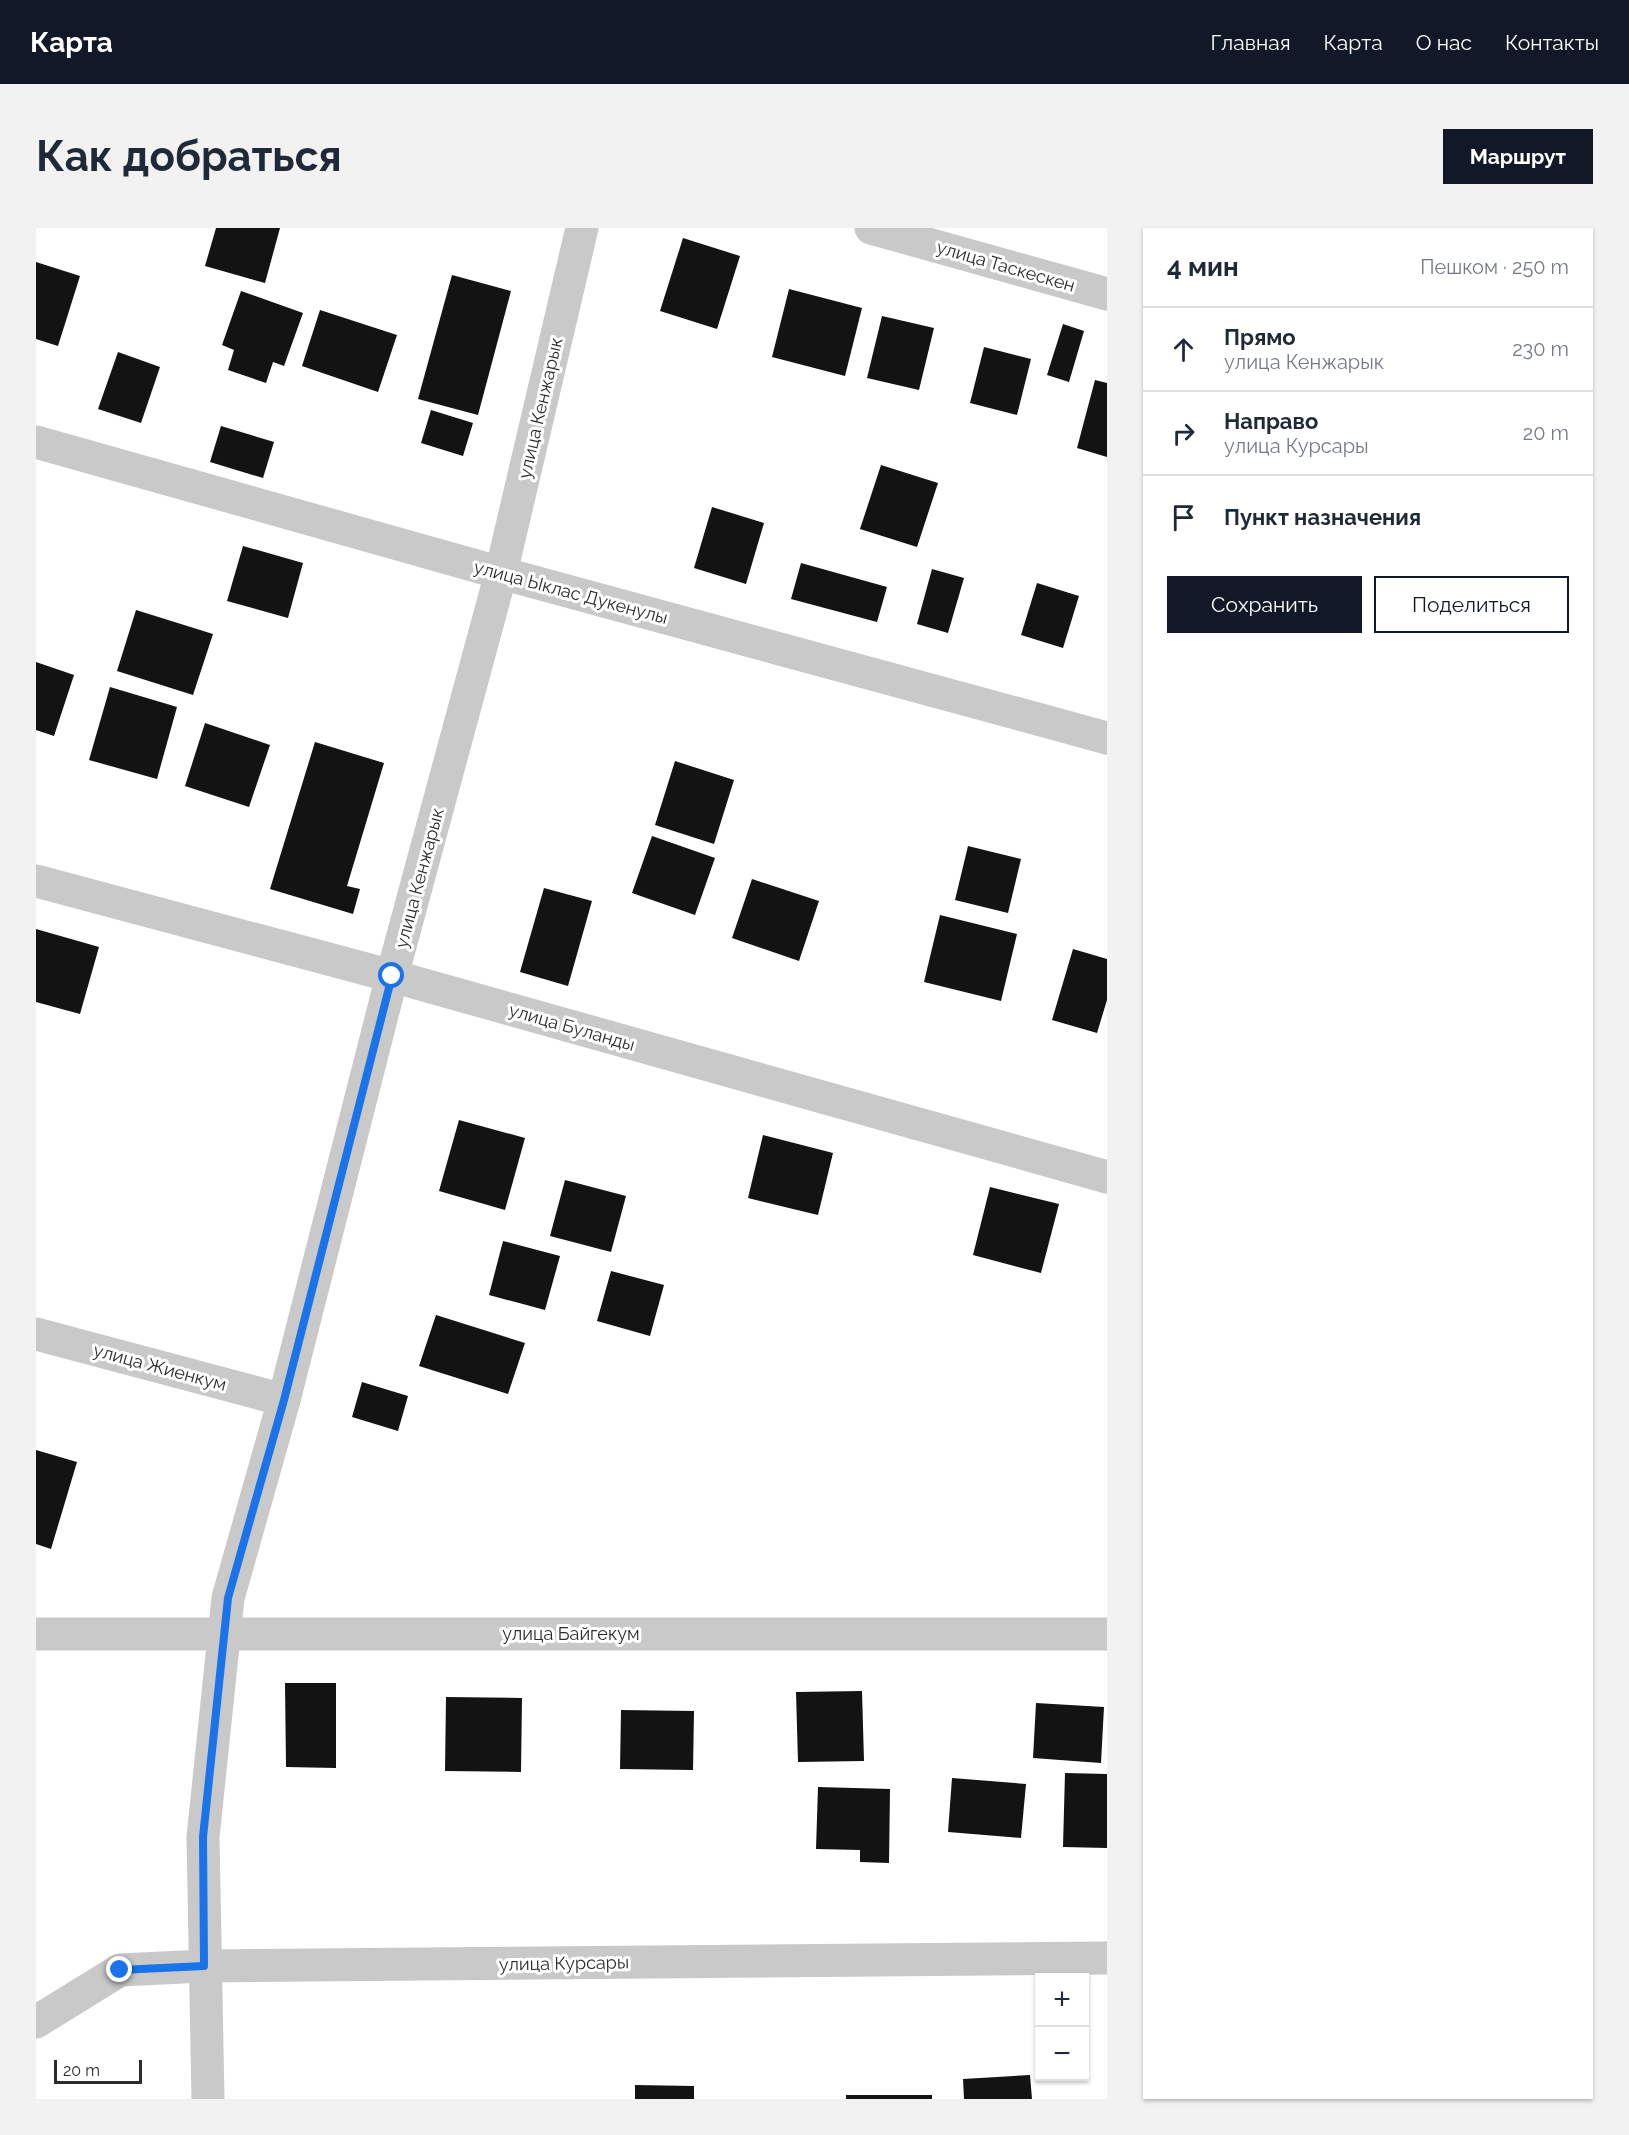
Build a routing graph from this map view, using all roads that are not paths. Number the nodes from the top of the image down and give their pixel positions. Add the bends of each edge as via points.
1 (582, 228) edge
2 (870, 228) edge
3 (1107, 294) edge
4 (36, 442) edge
5 (501, 573) junction
6 (1107, 738) edge
7 (36, 881) edge
8 (392, 976) junction
9 (1107, 1177) edge
10 (36, 1334) edge
11 (284, 1400) junction
12 (224, 1633) junction
13 (36, 1634) edge
14 (1107, 1634) edge
15 (1107, 1958) edge
16 (204, 1966) junction
17 (36, 2022) edge
18 (208, 2099) edge

1 - 5 street, улица Кенжарык
2 - 3 street, улица Таскескен
4 - 5 street, улица Ыклас Дукенулы
5 - 6 street, улица Ыклас Дукенулы
5 - 8 street, улица Кенжарык
7 - 8 street, улица Буланды
8 - 9 street, улица Буланды
8 - 11 street, улица Кенжарык
10 - 11 street, улица Жиенкум
11 - 12 street, улица Кенжарык via 228,1598
12 - 13 street, улица Байгекум
12 - 14 street, улица Байгекум
12 - 16 street, улица Кенжарык via 203,1837
15 - 16 street, улица Курсары
16 - 17 street, улица Курсары via 120,1970
16 - 18 street, улица Кенжарык

